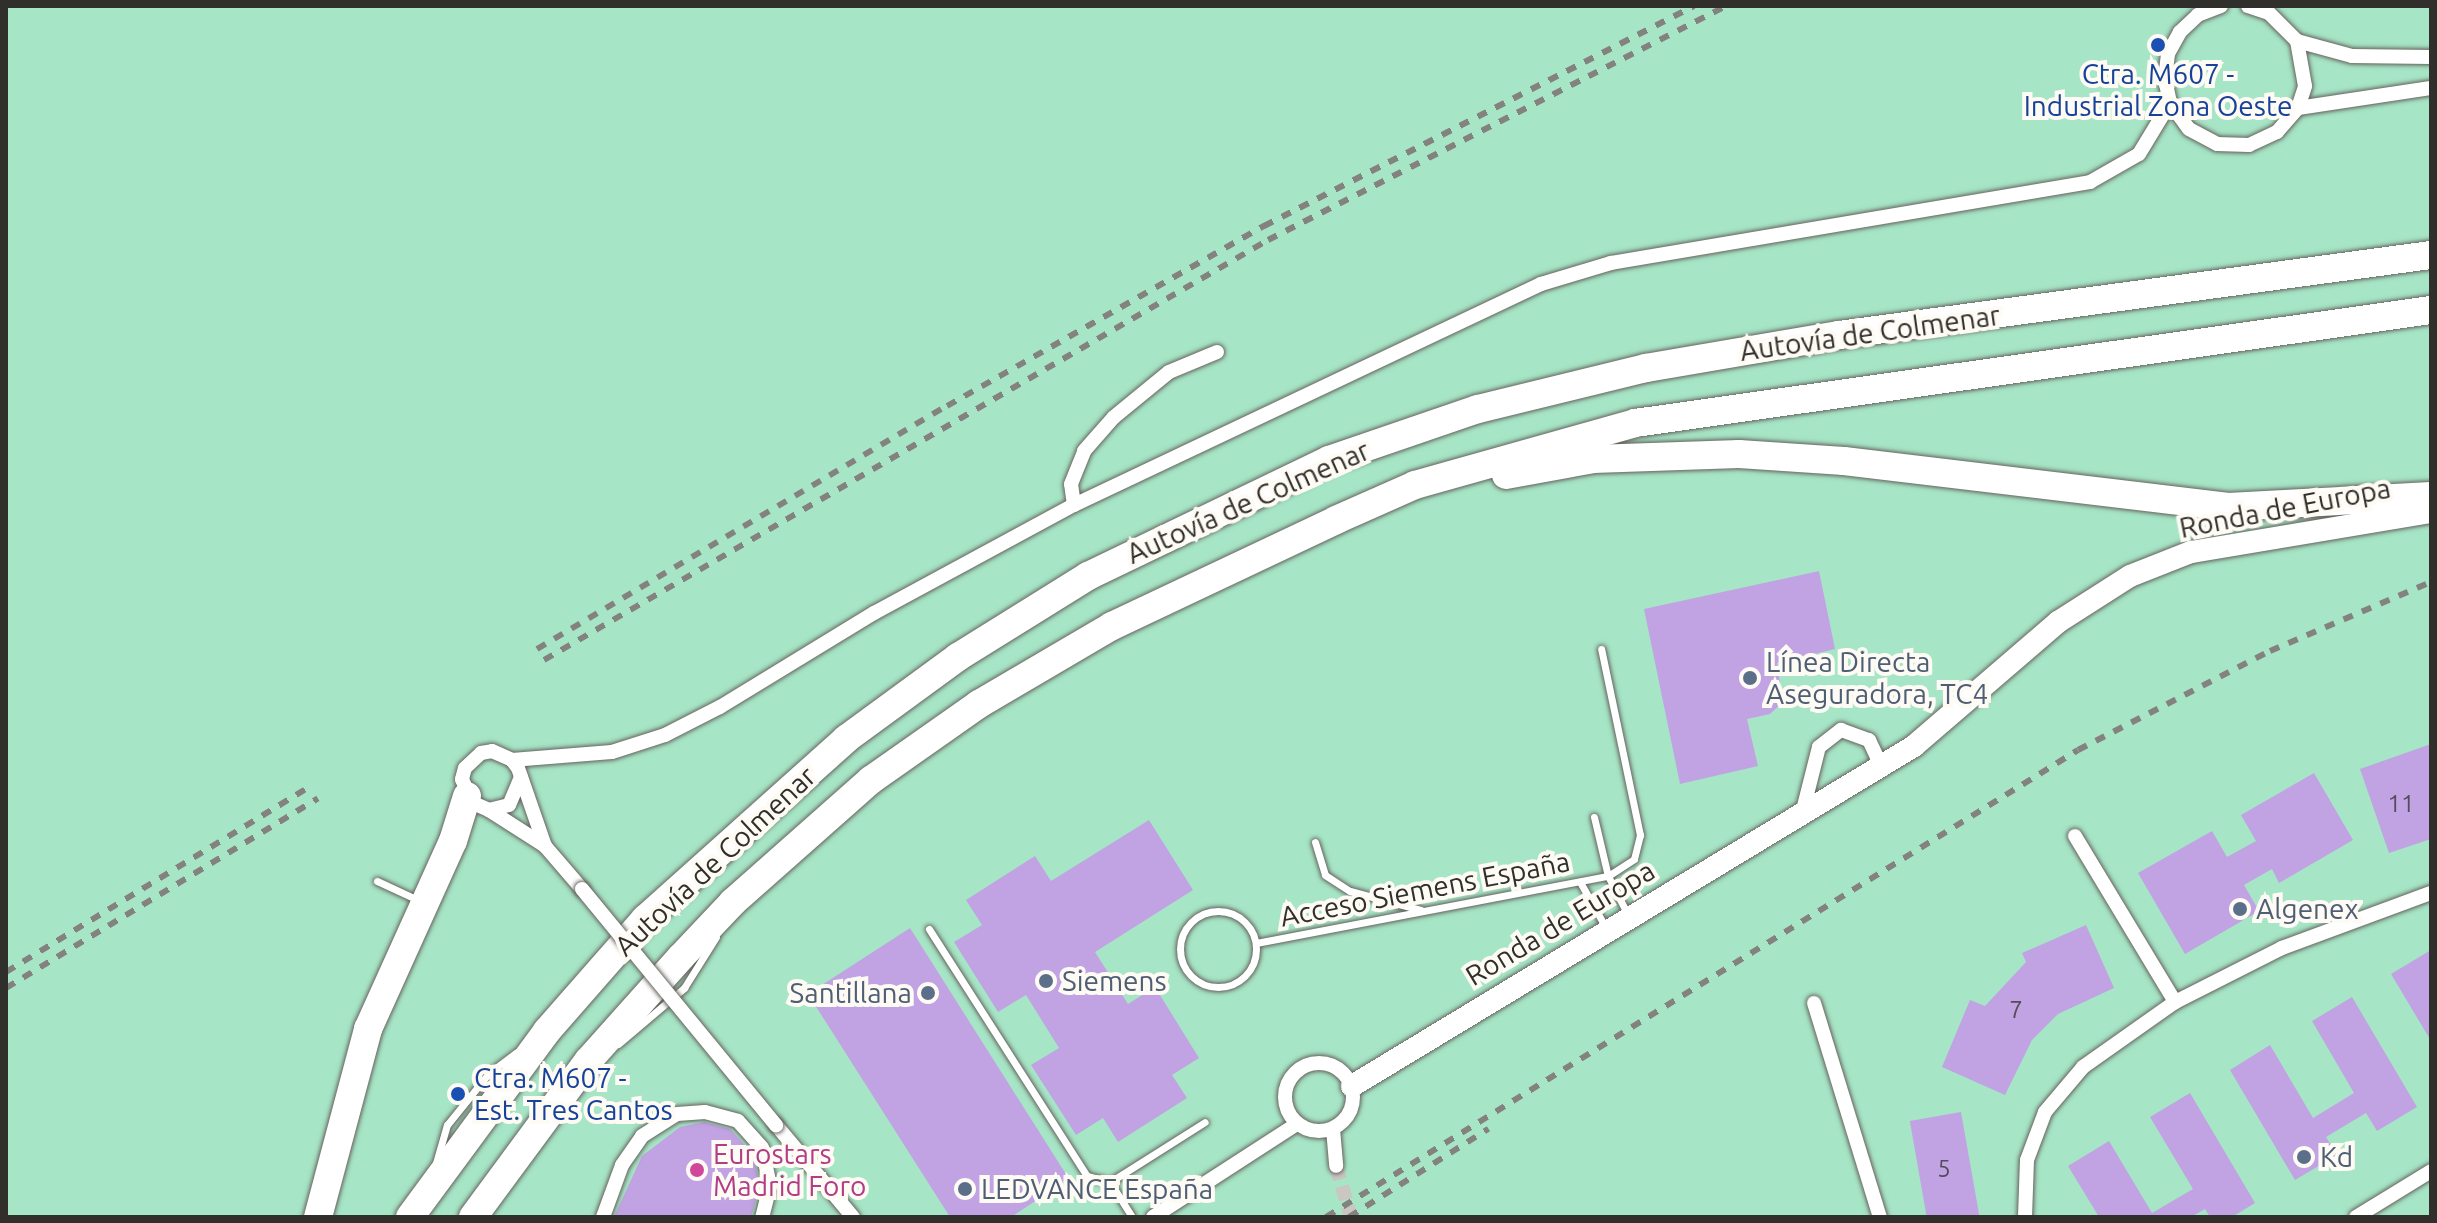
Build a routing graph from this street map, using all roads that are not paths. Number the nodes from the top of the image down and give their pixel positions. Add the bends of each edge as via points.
1 (2221, 6) edge
2 (2248, 6) edge
3 (2199, 10) edge
4 (2267, 10) edge
5 (2297, 41) junction
6 (2431, 57) edge
7 (2431, 88) edge
8 (2170, 103) junction
9 (2298, 108) junction
10 (2431, 255) edge
11 (2431, 310) edge
12 (1217, 352) dead end
13 (2431, 496) edge
14 (1074, 505) junction
15 (2431, 512) edge
16 (1336, 520) junction
17 (1601, 649) dead end
18 (512, 760) junction
19 (1881, 766) junction
20 (1812, 769) junction
21 (521, 777) junction
22 (1834, 795) junction
23 (478, 803) junction
24 (1802, 815) junction
25 (1594, 817) dead end
26 (2075, 836) dead end
27 (1315, 842) dead end
28 (545, 846) junction
29 (1608, 876) junction
30 (377, 881) dead end
31 (1580, 882) junction
32 (2431, 893) edge
33 (422, 902) junction
34 (1425, 911) junction
35 (1628, 915) junction
36 (1606, 928) junction
37 (929, 929) dead end
38 (1256, 943) junction
39 (2175, 1002) junction
40 (1814, 1003) dead end
41 (1352, 1086) junction
42 (1205, 1122) dead end
43 (1297, 1124) junction
44 (1333, 1129) junction
45 (1336, 1166) tunnel mouth
46 (2431, 1171) edge
47 (1110, 1182) junction
48 (318, 1217) edge
49 (410, 1217) edge
50 (473, 1217) edge
51 (603, 1217) edge
52 (762, 1217) edge
53 (853, 1217) edge
54 (1132, 1217) edge
55 (1153, 1217) edge
56 (1880, 1217) edge
57 (2025, 1217) edge
58 (2356, 1217) edge

1 - 3 street
2 - 4 street
3 - 8 street via 2168,54 2165,79
4 - 5 street
5 - 6 street via 2352,56
5 - 9 street via 2305,75
7 - 9 street
8 - 9 street via 2189,129 2217,144 2249,145 2277,132
8 - 14 street via 2139,154 2090,182 1611,263 1541,284
10 - 49 highway, Autovía de Colmenar via 1839,335 1646,368 1478,409 1329,460 1088,576 958,657 846,739 695,872 547,1031
11 - 16 highway, Autovía de Colmenar via 1635,423 1415,485
12 - 14 street via 1169,372 1114,417 1084,451 1071,484
13 - 16 highway via 2228,507 1844,461 1659,454 1526,469
14 - 18 street via 665,735 612,752
15 - 19 street, Ronda de Europa via 2191,552 2130,576 2058,622 1914,746
16 - 50 highway, Autovía de Colmenar via 1112,626 979,704 871,780 733,902 588,1061
17 - 29 lane via 1640,835 1634,859
18 - 21 street
18 - 23 street via 492,751 472,759 462,779
19 - 20 street via 1869,740 1841,730 1819,747
19 - 22 street, Ronda de Europa
20 - 22 street
20 - 24 street
21 - 23 street via 509,805
21 - 28 street
22 - 24 street, Ronda de Europa
23 - 28 street
23 - 33 highway
24 - 35 street, Ronda de Europa
25 - 29 lane
26 - 39 street
27 - 34 lane via 1325,875 1337,883
28 - 53 street, bridge
29 - 31 lane, Acceso Siemens España
29 - 35 lane, Acceso Siemens España
30 - 33 lane
31 - 34 lane, Acceso Siemens España
31 - 36 lane
32 - 39 street via 2282,948
33 - 48 highway via 368,1029
34 - 38 lane, Acceso Siemens España
35 - 36 street, Ronda de Europa
36 - 41 street, Ronda de Europa
37 - 47 lane via 1087,1176
38 - 38 lane via 1244,921 1209,911 1186,928 1181,961 1200,983 1217,988 1234,984 1248,974
39 - 57 street via 2083,1067 2045,1112 2027,1160
40 - 56 street
41 - 43 street via 1327,1064 1295,1072 1285,1093
41 - 44 street via 1353,1107
42 - 47 lane
43 - 44 street via 1314,1132
43 - 55 street
44 - 45 street
46 - 58 street
47 - 54 lane
51 - 52 street via 622,1165 642,1136 677,1114 705,1112 738,1121 762,1148 770,1186

